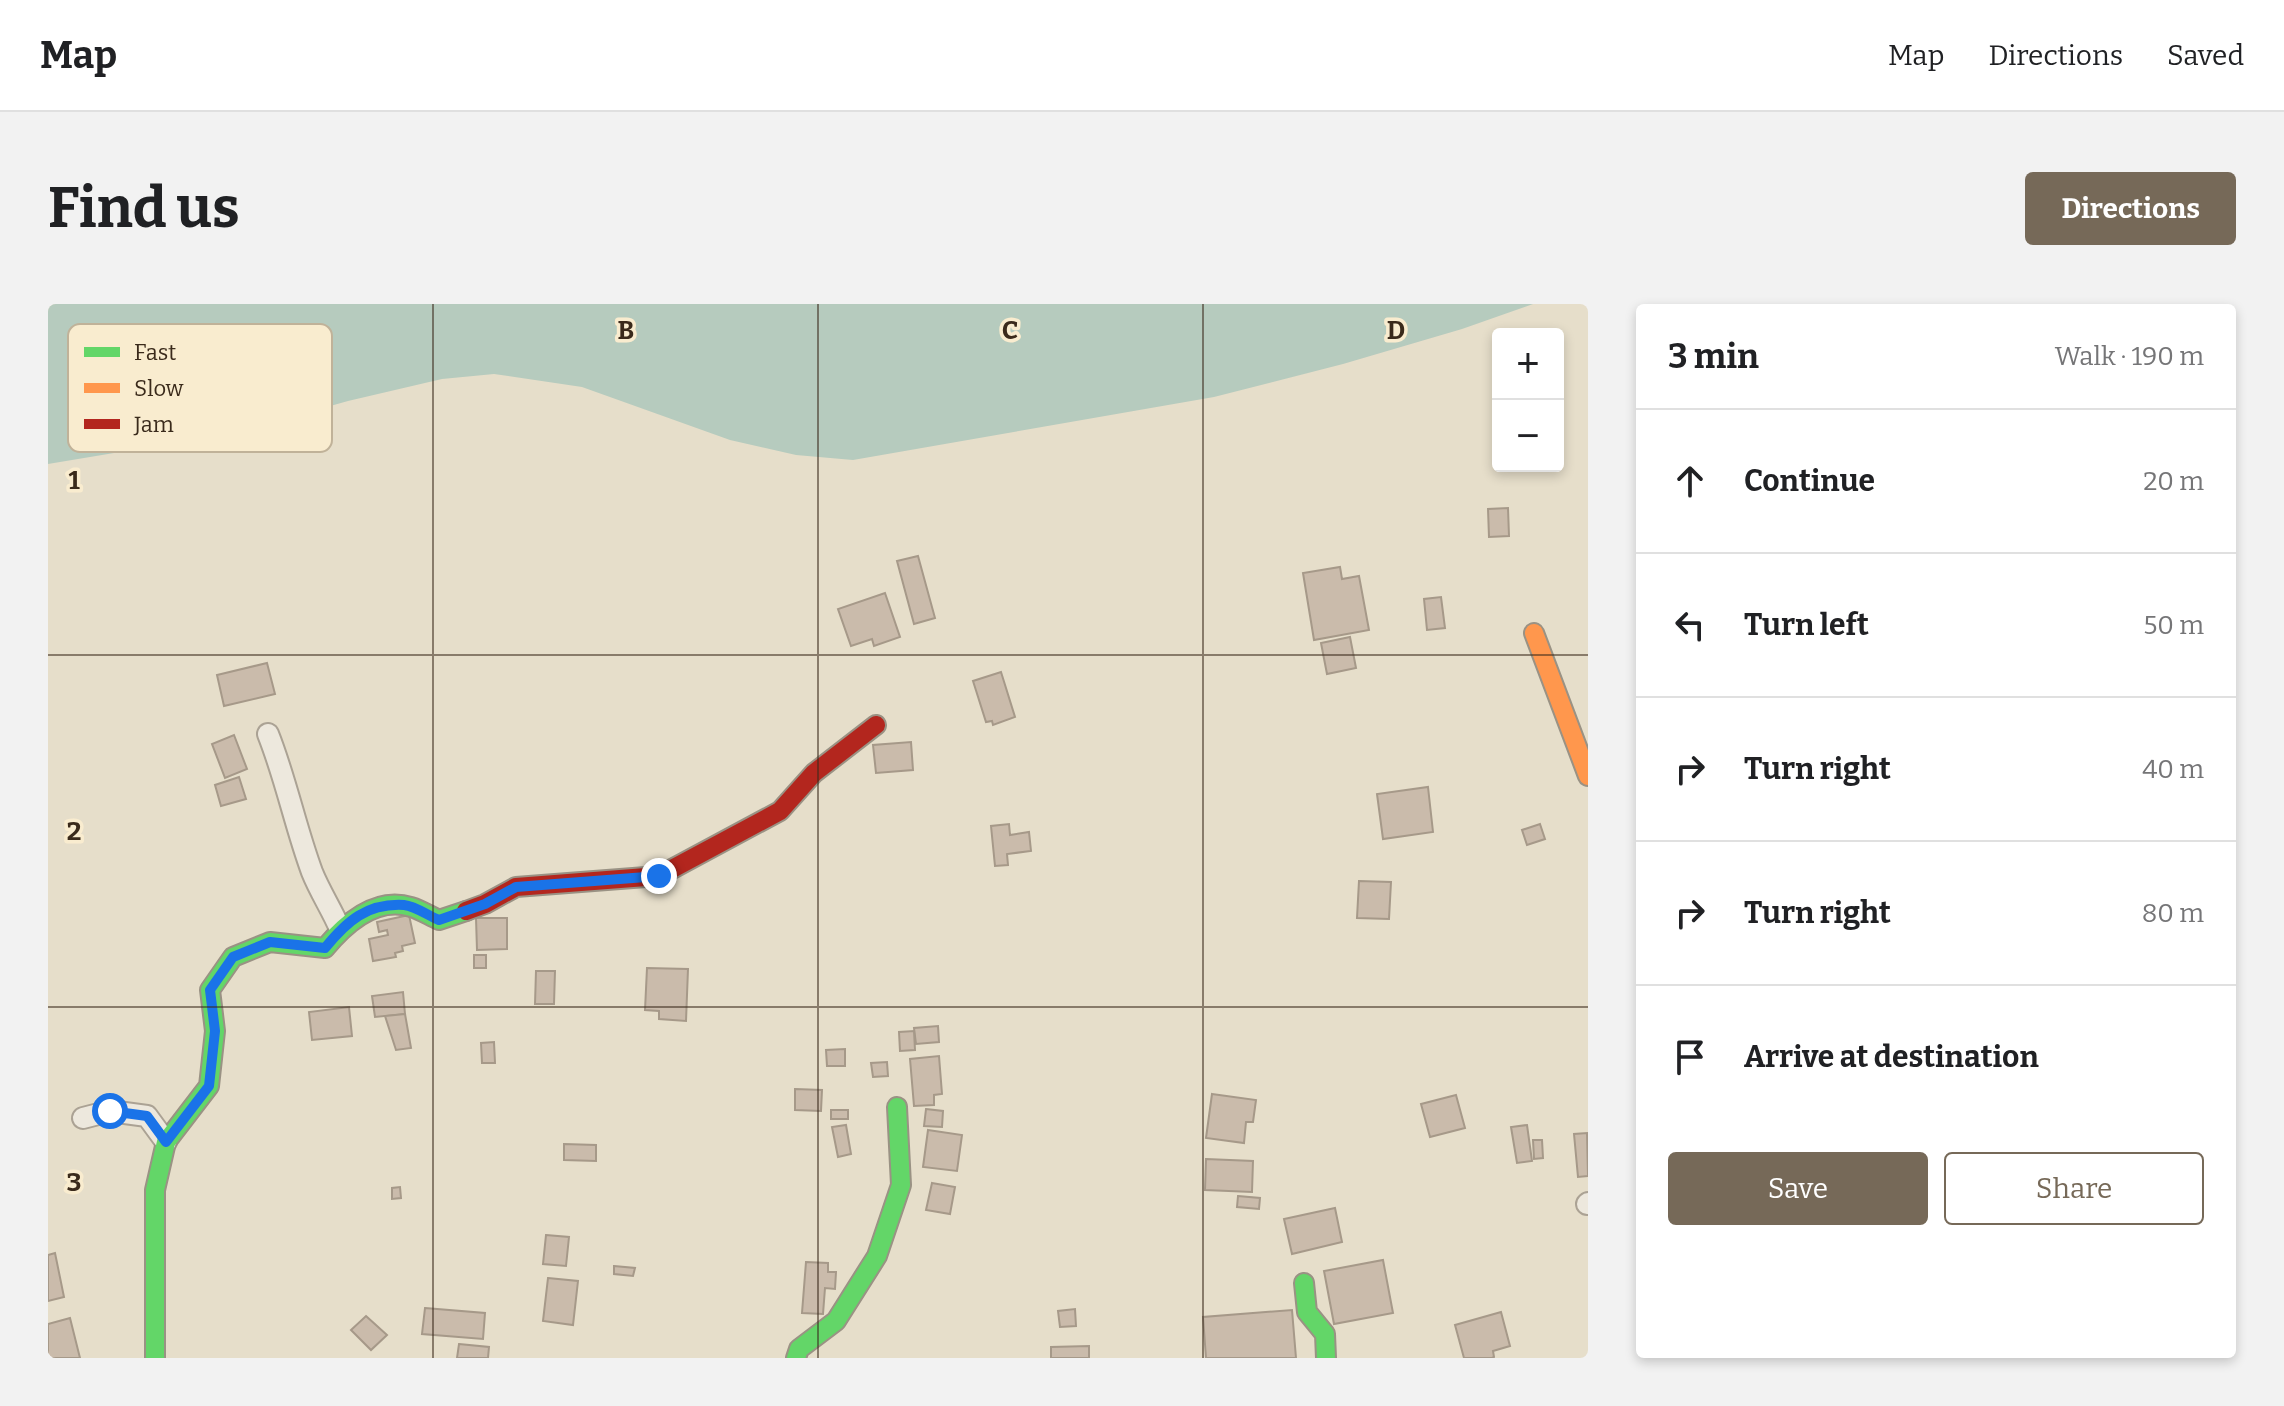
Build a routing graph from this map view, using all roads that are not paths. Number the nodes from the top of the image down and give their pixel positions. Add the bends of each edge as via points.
1 (1534, 633) dead end
2 (876, 725) dead end
3 (268, 734) dead end
4 (1588, 776) edge
5 (340, 929) junction
6 (897, 1107) dead end
7 (83, 1118) dead end
8 (166, 1142) junction
9 (1304, 1283) dead end
10 (155, 1358) edge
11 (796, 1358) edge
12 (1326, 1358) edge

1 - 4 street
2 - 5 street via 814,773 780,811 659,876 516,887 439,920 406,905 366,909
3 - 5 street via 314,876
5 - 8 street via 325,948 270,942 233,957 210,990 215,1031 209,1086
6 - 11 street via 901,1185 877,1256 836,1321 799,1349
7 - 8 street via 110,1111 147,1116
8 - 10 street via 155,1190
9 - 12 street via 1307,1312 1325,1334

